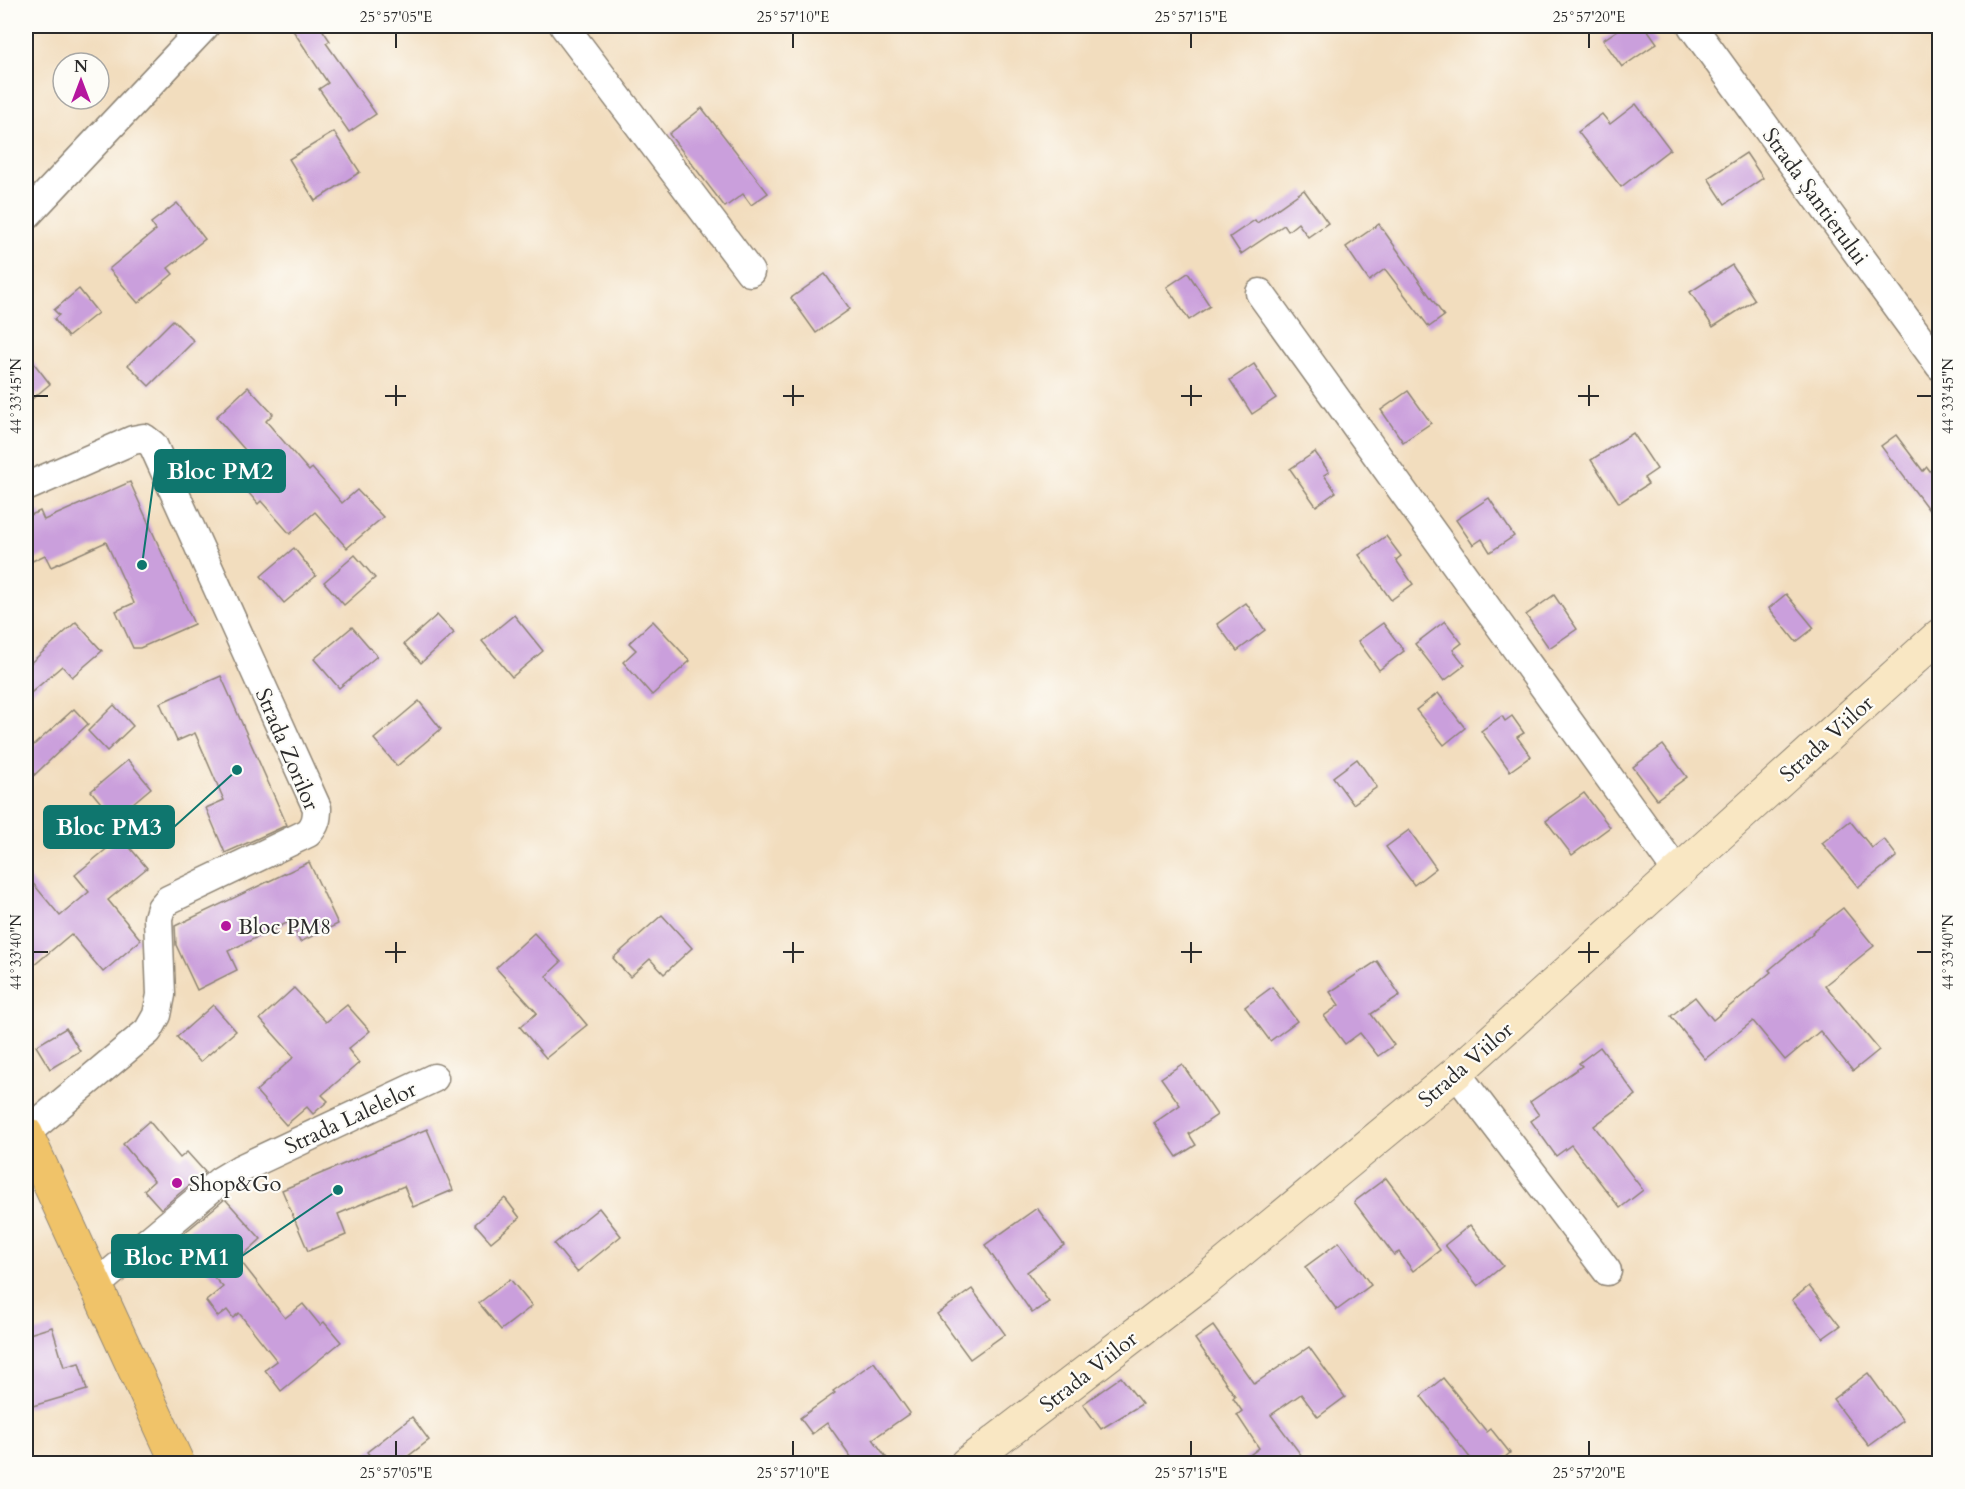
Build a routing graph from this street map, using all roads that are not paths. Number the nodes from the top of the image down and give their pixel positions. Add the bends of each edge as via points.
1 (205, 26) edge
2 (564, 26) edge
3 (1692, 26) edge
4 (26, 216) edge
5 (750, 272) dead end
6 (1260, 293) dead end
7 (1940, 366) edge
8 (26, 487) edge
9 (1940, 634) edge
10 (1678, 873) junction
11 (1456, 1073) junction
12 (434, 1078) dead end
13 (26, 1133) edge
14 (1607, 1271) dead end
15 (95, 1286) junction
16 (178, 1464) edge
17 (966, 1464) edge

1 - 4 street
2 - 5 street
3 - 7 street, Strada Șantierului
6 - 10 street
8 - 13 street, Strada Zorilor via 133,440 144,438 153,445 317,808 314,828 308,833 168,900 158,918 161,995 157,1015 148,1031
9 - 10 main road, Strada Viilor
10 - 11 main road, Strada Viilor
11 - 14 street
11 - 17 main road, Strada Viilor via 1202,1283
12 - 15 street, Strada Lalelelor via 240,1169
13 - 15 main road
15 - 16 main road

